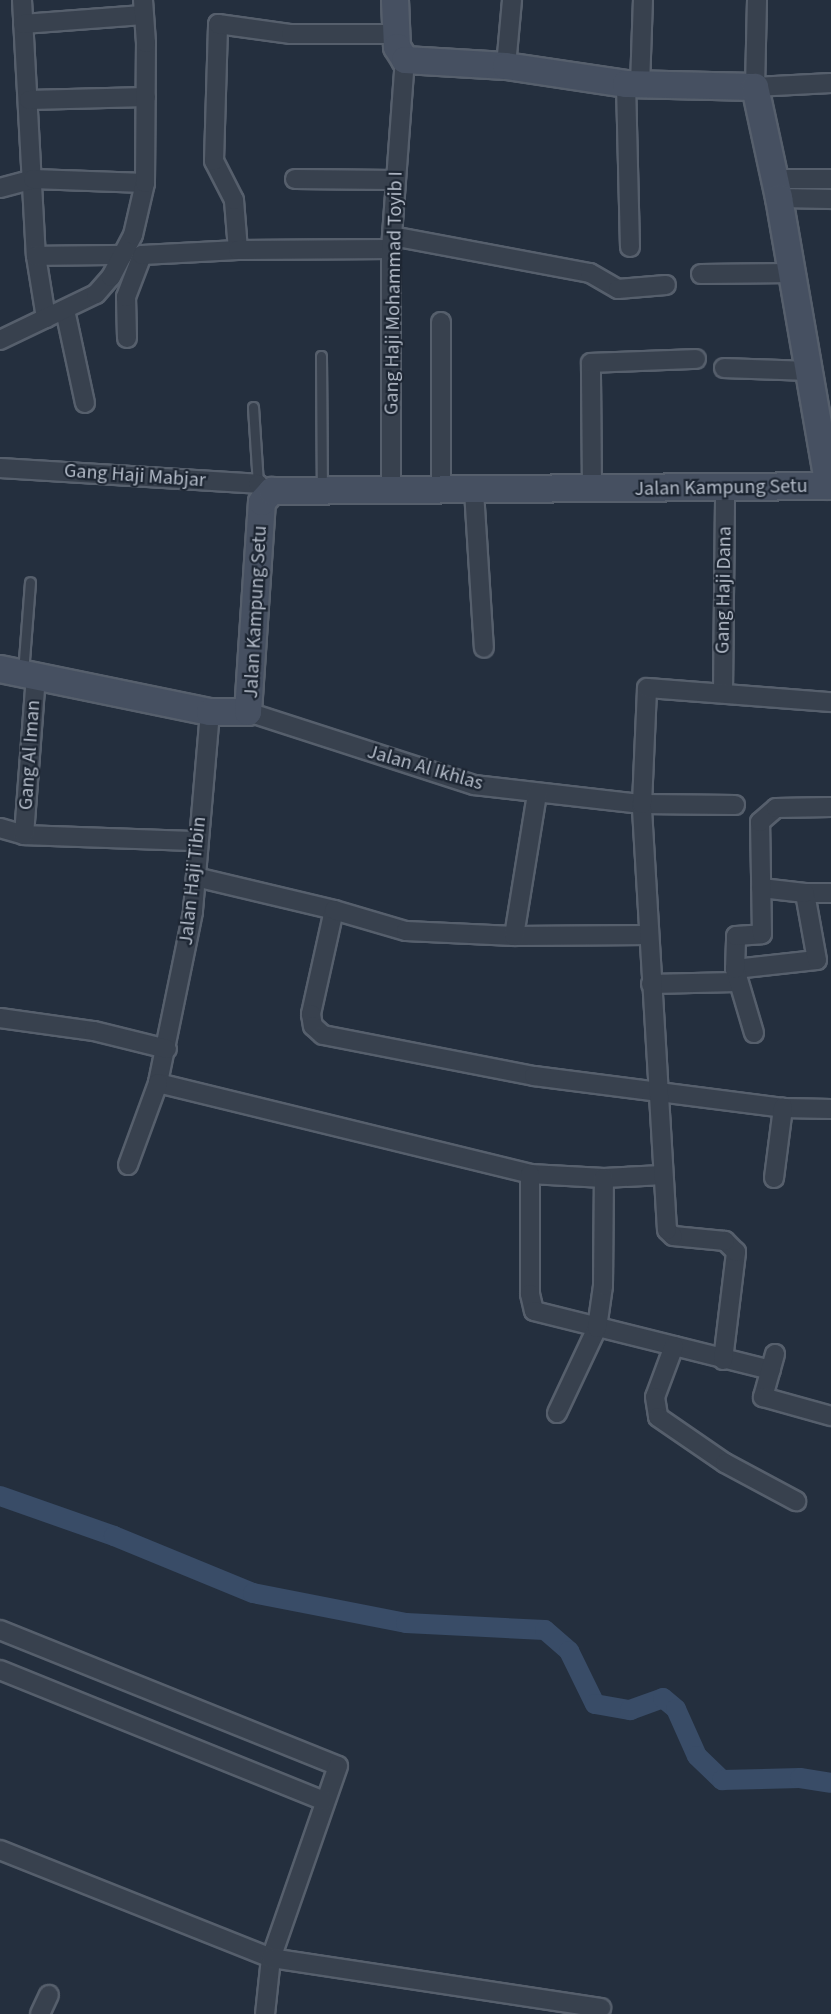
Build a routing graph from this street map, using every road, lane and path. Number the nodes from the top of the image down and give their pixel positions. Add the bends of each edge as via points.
1 (22, 0) edge
2 (395, 0) edge
3 (512, 0) edge
4 (643, 0) edge
5 (757, 0) edge
6 (143, 7) edge
7 (23, 24) junction
8 (397, 34) junction
9 (405, 60) junction
10 (506, 66) junction
11 (831, 83) edge
12 (633, 85) junction
13 (755, 87) junction
14 (146, 97) junction
15 (29, 100) junction
16 (33, 179) junction
17 (296, 179) dead end
18 (831, 179) edge
19 (394, 180) junction
20 (145, 183) junction
21 (0, 188) edge
22 (777, 188) junction
23 (831, 199) edge
24 (391, 242) junction
25 (630, 247) dead end
26 (238, 250) junction
27 (123, 255) junction
28 (36, 256) junction
29 (701, 273) dead end
30 (792, 273) junction
31 (666, 285) dead end
32 (65, 310) junction
33 (46, 318) junction
34 (441, 322) dead end
35 (127, 338) dead end
36 (0, 340) edge
37 (321, 356) dead end
38 (696, 359) dead end
39 (724, 368) dead end
40 (809, 371) junction
41 (85, 403) dead end
42 (253, 407) dead end
43 (0, 468) edge
44 (262, 488) junction
45 (725, 488) junction
46 (391, 490) junction
47 (441, 490) junction
48 (592, 490) junction
49 (322, 491) junction
50 (474, 491) junction
51 (830, 492) edge
52 (30, 582) dead end
53 (484, 648) dead end
54 (20, 672) edge
55 (723, 692) junction
56 (831, 702) edge
57 (210, 712) junction
58 (248, 712) junction
59 (537, 794) junction
60 (642, 804) junction
61 (735, 805) dead end
62 (831, 807) edge
63 (0, 828) edge
64 (24, 835) junction
65 (198, 841) junction
66 (196, 877) junction
67 (762, 888) junction
68 (805, 893) junction
69 (831, 893) edge
70 (334, 910) junction
71 (648, 935) junction
72 (514, 936) junction
73 (736, 975) junction
74 (651, 984) junction
75 (0, 1018) edge
76 (754, 1033) dead end
77 (167, 1049) junction
78 (158, 1083) junction
79 (657, 1091) junction
80 (783, 1108) junction
81 (831, 1109) edge
82 (128, 1165) dead end
83 (530, 1174) junction
84 (663, 1175) junction
85 (604, 1178) junction
86 (774, 1178) dead end
87 (597, 1328) junction
88 (674, 1346) junction
89 (723, 1360) junction
90 (557, 1413) dead end
91 (831, 1416) edge
92 (796, 1502) dead end
93 (0, 1630) edge
94 (0, 1670) edge
95 (325, 1801) junction
96 (0, 1850) edge
97 (271, 1958) junction
98 (49, 1995) dead end
99 (601, 2008) dead end
100 (40, 2014) edge
101 (265, 2014) edge

1 - 7 street
2 - 8 street
3 - 10 street
4 - 12 street
5 - 13 street
6 - 7 street
6 - 14 street
7 - 15 street
8 - 9 street via 399,52
8 - 26 street via 291,34 218,24 214,161 234,200
9 - 10 street
9 - 19 street, Gang Haji Mohammad Toyib I
10 - 12 street
11 - 13 street
12 - 13 street
12 - 25 street
13 - 22 street, Jalan Kampung Setu
14 - 15 street
14 - 20 street
15 - 16 street
16 - 20 street
16 - 21 street
16 - 28 street
17 - 19 street
18 - 22 street
19 - 24 street, Gang Haji Mohammad Toyib I
20 - 27 street via 133,235
22 - 23 street
22 - 30 street, Jalan Kampung Setu
24 - 26 street
24 - 31 street via 590,273 618,290
24 - 46 street, Gang Haji Mohammad Toyib I
26 - 35 street via 142,255 126,297
27 - 28 street
27 - 32 street via 96,294
28 - 33 street
29 - 30 street
30 - 40 street, Jalan Kampung Setu
32 - 33 street
32 - 41 street
33 - 36 street
34 - 47 street
37 - 49 lane
38 - 48 street via 591,363
39 - 40 street
40 - 51 street, Jalan Kampung Setu
42 - 44 lane
43 - 44 street, Gang Haji Mabjar
44 - 49 street, Jalan Kampung Setu
44 - 58 street, Jalan Kampung Setu via 252,704
45 - 48 street, Jalan Kampung Setu
45 - 51 street, Jalan Kampung Setu
45 - 55 street, Gang Haji Dana
46 - 47 street, Jalan Kampung Setu
46 - 49 street, Jalan Kampung Setu
47 - 50 street, Jalan Kampung Setu
48 - 50 street, Jalan Kampung Setu
50 - 53 street
52 - 54 lane
54 - 57 street, Jalan Kampung Setu
54 - 64 street, Gang Al Iman
55 - 56 street
55 - 60 street via 647,688
57 - 58 street, Jalan Kampung Setu
57 - 65 street, Jalan Haji Tibin
58 - 59 street, Jalan Al Ikhlas via 455,780
59 - 60 street, Jalan Al Ikhlas
59 - 72 street
60 - 61 street, Jalan Al Ikhlas
60 - 71 street
62 - 67 street via 784,807 764,816 760,822
63 - 64 street
64 - 65 street
65 - 66 street, Jalan Haji Tibin
66 - 70 street
66 - 77 street, Jalan Haji Tibin
67 - 68 street
67 - 73 street via 762,934 736,936
68 - 69 street
68 - 73 street via 817,960
70 - 72 street via 406,931
70 - 79 street via 311,1014 313,1026 323,1035 534,1076
71 - 72 street
71 - 74 street
73 - 74 street
73 - 76 street
74 - 79 street
75 - 77 street via 94,1030
77 - 78 street, Jalan Haji Tibin
78 - 82 street, Jalan Haji Tibin
78 - 83 street
79 - 80 street
79 - 84 street
80 - 81 street
80 - 86 street
83 - 85 street
83 - 87 street via 530,1294 534,1311
84 - 85 street
84 - 89 street via 670,1234 725,1241 736,1252
85 - 87 street via 603,1286
87 - 88 street
87 - 90 street
88 - 89 street
88 - 92 street via 655,1397 658,1417 725,1463
89 - 91 street via 773,1362 763,1397
93 - 95 street via 338,1766
94 - 95 street
95 - 97 street
96 - 97 street
97 - 99 street
97 - 101 street
98 - 100 street

